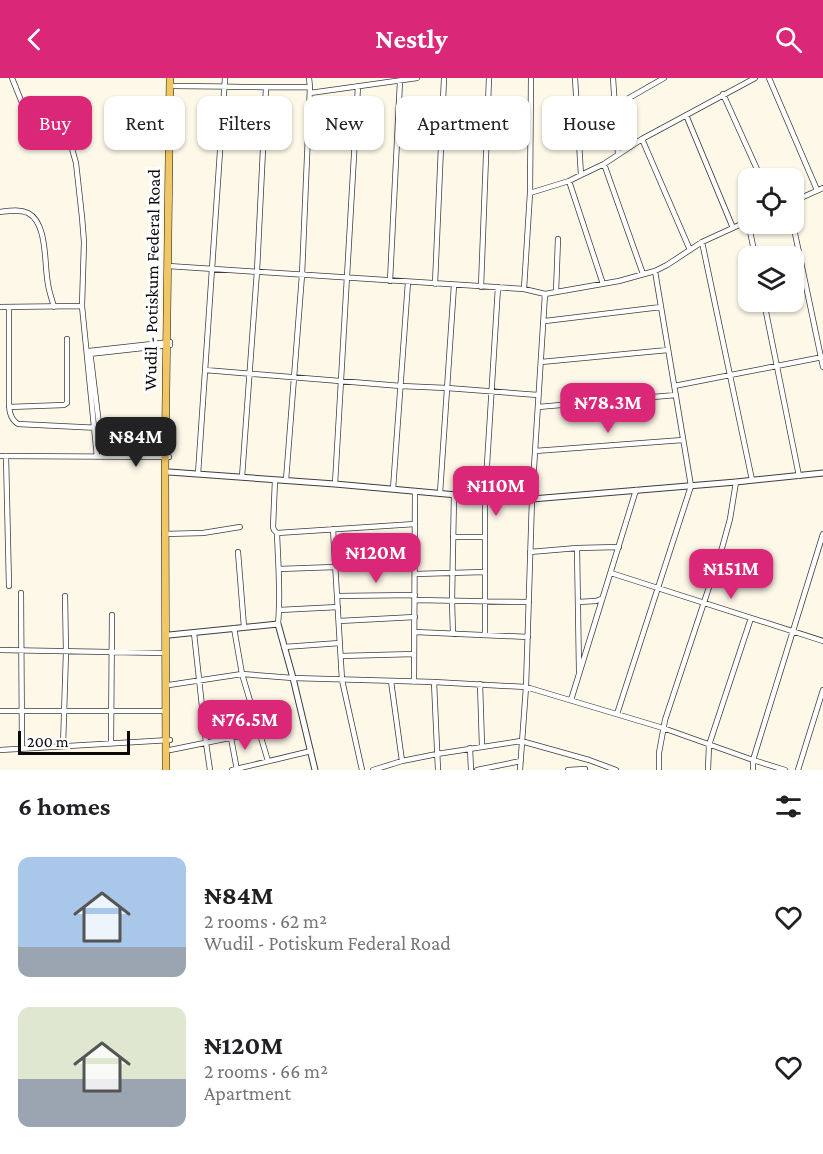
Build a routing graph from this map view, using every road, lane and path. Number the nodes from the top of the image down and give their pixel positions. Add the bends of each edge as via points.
1 (12, 78) edge
2 (172, 78) edge
3 (225, 78) edge
4 (309, 78) edge
5 (417, 78) edge
6 (444, 78) edge
7 (489, 78) edge
8 (531, 78) edge
9 (575, 78) edge
10 (613, 78) edge
11 (664, 78) edge
12 (755, 78) edge
13 (769, 78) edge
14 (400, 81) junction
15 (225, 86) junction
16 (358, 86) junction
17 (266, 88) junction
18 (310, 90) junction
19 (173, 91) junction
20 (723, 94) junction
21 (614, 96) edge
22 (632, 96) edge
23 (686, 115) junction
24 (642, 139) junction
25 (618, 150) edge
26 (618, 154) junction
27 (604, 164) junction
28 (756, 168) edge
29 (581, 175) junction
30 (569, 182) junction
31 (823, 188) edge
32 (817, 190) junction
33 (530, 193) junction
34 (804, 196) edge
35 (0, 212) edge
36 (738, 226) edge
37 (733, 228) junction
38 (795, 234) edge
39 (558, 239) dead end
40 (702, 242) junction
41 (690, 250) junction
42 (170, 266) junction
43 (212, 268) junction
44 (257, 271) junction
45 (655, 271) junction
46 (303, 274) junction
47 (643, 274) junction
48 (346, 278) junction
49 (390, 281) junction
50 (408, 282) junction
51 (435, 284) junction
52 (603, 284) junction
53 (454, 285) junction
54 (481, 286) junction
55 (498, 288) junction
56 (524, 289) junction
57 (556, 292) junction
58 (545, 294) junction
59 (82, 306) junction
60 (0, 307) edge
61 (9, 307) junction
62 (54, 307) junction
63 (661, 307) junction
64 (766, 312) edge
65 (545, 321) junction
66 (67, 339) dead end
67 (168, 344) junction
68 (668, 350) junction
69 (88, 353) junction
70 (822, 357) edge
71 (541, 362) junction
72 (777, 366) junction
73 (823, 367) edge
74 (205, 370) junction
75 (249, 373) junction
76 (730, 376) junction
77 (294, 377) junction
78 (340, 381) junction
79 (400, 386) junction
80 (674, 386) junction
81 (447, 388) junction
82 (492, 392) junction
83 (538, 395) junction
84 (676, 395) junction
85 (538, 406) junction
86 (9, 407) junction
87 (97, 429) junction
88 (683, 440) junction
89 (535, 451) junction
90 (3, 456) edge
91 (97, 457) junction
92 (104, 457) junction
93 (167, 457) junction
94 (169, 472) junction
95 (823, 473) edge
96 (198, 474) junction
97 (799, 476) junction
98 (242, 477) junction
99 (274, 480) junction
100 (286, 480) junction
101 (752, 480) junction
102 (736, 482) junction
103 (335, 484) junction
104 (691, 486) junction
105 (393, 489) junction
106 (636, 490) junction
107 (416, 491) junction
108 (440, 493) junction
109 (454, 495) junction
110 (485, 497) junction
111 (532, 498) junction
112 (415, 524) junction
113 (240, 527) dead end
114 (333, 529) junction
115 (277, 533) junction
116 (166, 534) junction
117 (823, 534) edge
118 (453, 537) junction
119 (485, 537) junction
120 (619, 547) junction
121 (577, 548) junction
122 (238, 552) dead end
123 (530, 552) junction
124 (415, 553) junction
125 (334, 554) junction
126 (335, 567) junction
127 (279, 569) junction
128 (484, 572) junction
129 (453, 573) junction
130 (610, 573) junction
131 (415, 574) junction
132 (9, 586) dead end
133 (657, 588) junction
134 (21, 593) dead end
135 (65, 596) dead end
136 (337, 596) junction
137 (415, 598) junction
138 (602, 598) junction
139 (452, 601) junction
140 (484, 602) junction
141 (529, 602) junction
142 (578, 602) junction
143 (704, 603) junction
144 (338, 607) junction
145 (279, 610) junction
146 (112, 615) dead end
147 (415, 617) junction
148 (751, 618) junction
149 (339, 621) junction
150 (278, 624) junction
151 (244, 627) junction
152 (234, 628) junction
153 (415, 632) junction
154 (793, 632) junction
155 (194, 633) junction
156 (453, 634) junction
157 (169, 635) junction
158 (485, 635) junction
159 (528, 637) junction
160 (823, 641) edge
161 (340, 643) junction
162 (284, 647) junction
163 (0, 650) edge
164 (21, 651) junction
165 (66, 652) junction
166 (111, 652) junction
167 (165, 653) junction
168 (414, 654) junction
169 (341, 656) junction
170 (242, 675) junction
171 (579, 676) junction
172 (293, 678) junction
173 (199, 680) junction
174 (342, 680) junction
175 (391, 681) junction
176 (414, 682) junction
177 (434, 682) junction
178 (480, 684) junction
179 (169, 685) junction
180 (526, 687) junction
181 (823, 690) edge
182 (571, 700) junction
183 (0, 711) edge
184 (22, 711) junction
185 (65, 711) junction
186 (165, 711) junction
187 (112, 712) junction
188 (616, 714) junction
189 (663, 728) junction
190 (258, 732) junction
191 (231, 738) junction
192 (167, 740) junction
193 (522, 741) junction
194 (111, 743) junction
195 (206, 743) junction
196 (709, 744) junction
197 (63, 746) junction
198 (482, 746) junction
199 (22, 748) junction
200 (470, 748) junction
201 (0, 750) edge
202 (170, 750) junction
203 (311, 751) junction
204 (437, 754) junction
205 (521, 760) junction
206 (589, 760) junction
207 (753, 760) junction
208 (268, 761) junction
209 (402, 761) junction
210 (392, 767) edge
211 (168, 770) edge
212 (210, 770) edge
213 (235, 770) edge
214 (315, 770) edge
215 (362, 770) edge
216 (373, 770) edge
217 (438, 770) edge
218 (471, 770) edge
219 (477, 770) edge
220 (520, 770) edge
221 (568, 770) edge
222 (585, 770) edge
223 (616, 770) edge
224 (659, 770) edge
225 (708, 770) edge
226 (753, 770) edge
227 (785, 770) edge
228 (798, 770) edge

1 - 59 street via 32,128 41,138 69,138 76,163 84,242
2 - 19 main road, Wudil - Potiskum Federal Road
3 - 15 street
4 - 18 street
5 - 14 street
6 - 51 street
7 - 54 street
8 - 33 street
9 - 29 street
10 - 21 street
11 - 22 street
12 - 20 street
13 - 32 street
14 - 16 street
14 - 49 street
15 - 17 street
15 - 19 street
15 - 43 street
16 - 18 street
16 - 48 street
17 - 18 street
17 - 44 street
18 - 46 street
19 - 42 main road, Wudil - Potiskum Federal Road
20 - 23 street
20 - 28 street
23 - 24 street
23 - 37 street
24 - 26 street
24 - 41 street
25 - 26 street
26 - 27 street
27 - 29 street
27 - 47 street
29 - 30 street
30 - 33 street
30 - 52 street
31 - 32 street
32 - 34 street
33 - 56 street
35 - 62 street via 20,211 39,224
36 - 37 street
37 - 40 street
38 - 70 street
39 - 57 street
40 - 41 street
40 - 76 street
41 - 45 street
42 - 43 street
42 - 67 main road, Wudil - Potiskum Federal Road
43 - 44 street
43 - 74 street
44 - 46 street
44 - 75 street
45 - 47 street
45 - 63 street
46 - 48 street
46 - 77 street
47 - 52 street
48 - 49 street
48 - 78 street
49 - 50 street
50 - 51 street
50 - 79 street
51 - 53 street
52 - 57 street
53 - 54 street
53 - 81 street
54 - 55 street
55 - 56 street
55 - 82 street
56 - 58 street
57 - 58 street
58 - 65 street
59 - 62 street
59 - 69 street
60 - 61 street
61 - 62 street
61 - 86 street
63 - 65 street
63 - 68 street
64 - 72 street
65 - 71 street
66 - 86 street via 67,404
67 - 69 street
67 - 93 main road, Wudil - Potiskum Federal Road
68 - 71 street
68 - 80 street
69 - 87 street
70 - 72 street
70 - 73 street
71 - 83 street
72 - 76 street
72 - 97 street
74 - 75 street
74 - 96 street
75 - 77 street
75 - 98 street
76 - 80 street
76 - 101 street
77 - 78 street
77 - 100 street
78 - 79 street
78 - 103 street
79 - 81 street
79 - 105 street
80 - 84 street
81 - 82 street
81 - 108 street
82 - 83 street
82 - 110 street
83 - 85 street
84 - 85 street
84 - 88 street
85 - 89 street
86 - 87 street via 13,421 18,424
87 - 91 street
87 - 92 street
88 - 89 street
88 - 104 street
89 - 111 street
90 - 91 street
90 - 132 street
91 - 92 street
92 - 93 street
93 - 94 main road, Wudil - Potiskum Federal Road
93 - 116 main road, Wudil - Potiskum Federal Road
94 - 96 street
94 - 116 main road, Wudil - Potiskum Federal Road
95 - 97 street
96 - 98 street
97 - 101 street
98 - 99 street
99 - 100 street
99 - 115 street via 273,527
100 - 103 street
101 - 102 street
102 - 104 street
102 - 143 street via 730,519
103 - 105 street
104 - 106 street
104 - 133 street
105 - 107 street
106 - 111 street
106 - 120 street
107 - 108 street
107 - 112 street
108 - 109 street
109 - 110 street
109 - 118 street
110 - 111 street
110 - 119 street
111 - 123 street
112 - 114 street
112 - 124 street
113 - 116 street
114 - 115 street
114 - 125 street
115 - 127 street
116 - 157 main road, Wudil - Potiskum Federal Road
116 - 167 main road, Wudil - Potiskum Federal Road
117 - 154 street
118 - 119 street
118 - 129 street
119 - 128 street
120 - 121 street
120 - 130 street
121 - 123 street
121 - 142 street
122 - 151 street
123 - 141 street
124 - 125 street
124 - 131 street
125 - 126 street
126 - 127 street
126 - 136 street
127 - 145 street
128 - 129 street
128 - 140 street
129 - 131 street
129 - 139 street
130 - 133 street
130 - 138 street
131 - 137 street
133 - 143 street
133 - 188 street
134 - 164 street
135 - 165 street
136 - 137 street
136 - 144 street
137 - 139 street
137 - 147 street
138 - 142 street
138 - 171 street
139 - 140 street
139 - 156 street
140 - 141 street
140 - 158 street
141 - 159 street
142 - 171 street
143 - 148 street
143 - 189 street
144 - 145 street
144 - 149 street
145 - 150 street
146 - 166 street
147 - 149 street
147 - 153 street
148 - 154 street
148 - 196 street
149 - 161 street
150 - 151 street
150 - 162 street
151 - 152 street
152 - 155 street
152 - 170 street
153 - 156 street
153 - 168 street
154 - 160 street
154 - 207 street
155 - 157 street
155 - 173 street
156 - 158 street
157 - 179 main road, Wudil - Potiskum Federal Road
158 - 159 street
159 - 180 street
161 - 162 street
161 - 169 street
162 - 172 street
163 - 164 street
164 - 165 street
164 - 184 street
165 - 166 street
165 - 185 street
166 - 167 street
166 - 187 street
167 - 186 main road, Wudil - Potiskum Federal Road
168 - 169 street
168 - 176 street
169 - 174 street
170 - 172 street
170 - 173 street
170 - 190 street
171 - 182 street
172 - 174 street
172 - 203 street
173 - 179 street
173 - 195 street
174 - 175 street
174 - 215 street
175 - 176 street
175 - 209 street
176 - 177 street
177 - 178 street
177 - 204 street
178 - 180 street
178 - 198 street
179 - 192 main road, Wudil - Potiskum Federal Road
180 - 182 street
180 - 193 street
181 - 228 street
182 - 188 street
183 - 184 street
184 - 185 street
184 - 199 street
185 - 187 street
185 - 197 street
186 - 187 street
186 - 192 main road, Wudil - Potiskum Federal Road
187 - 194 street
188 - 189 street
189 - 196 street
189 - 224 street
190 - 191 street
190 - 208 street
191 - 195 street
191 - 213 street
192 - 194 street
192 - 202 main road, Wudil - Potiskum Federal Road
192 - 211 main road, Wudil - Potiskum Federal Road
193 - 198 street
193 - 205 street
193 - 206 street
194 - 197 street
195 - 202 street
195 - 212 street
196 - 207 street
196 - 225 street
197 - 199 street
198 - 200 street
199 - 201 street
200 - 204 street
200 - 218 street
202 - 211 main road, Wudil - Potiskum Federal Road
203 - 208 street
203 - 214 street
204 - 209 street
204 - 217 street
205 - 219 street
205 - 220 street
206 - 222 street
206 - 223 street
207 - 226 street
207 - 227 street
208 - 213 street
209 - 210 street
210 - 216 street
221 - 222 street

